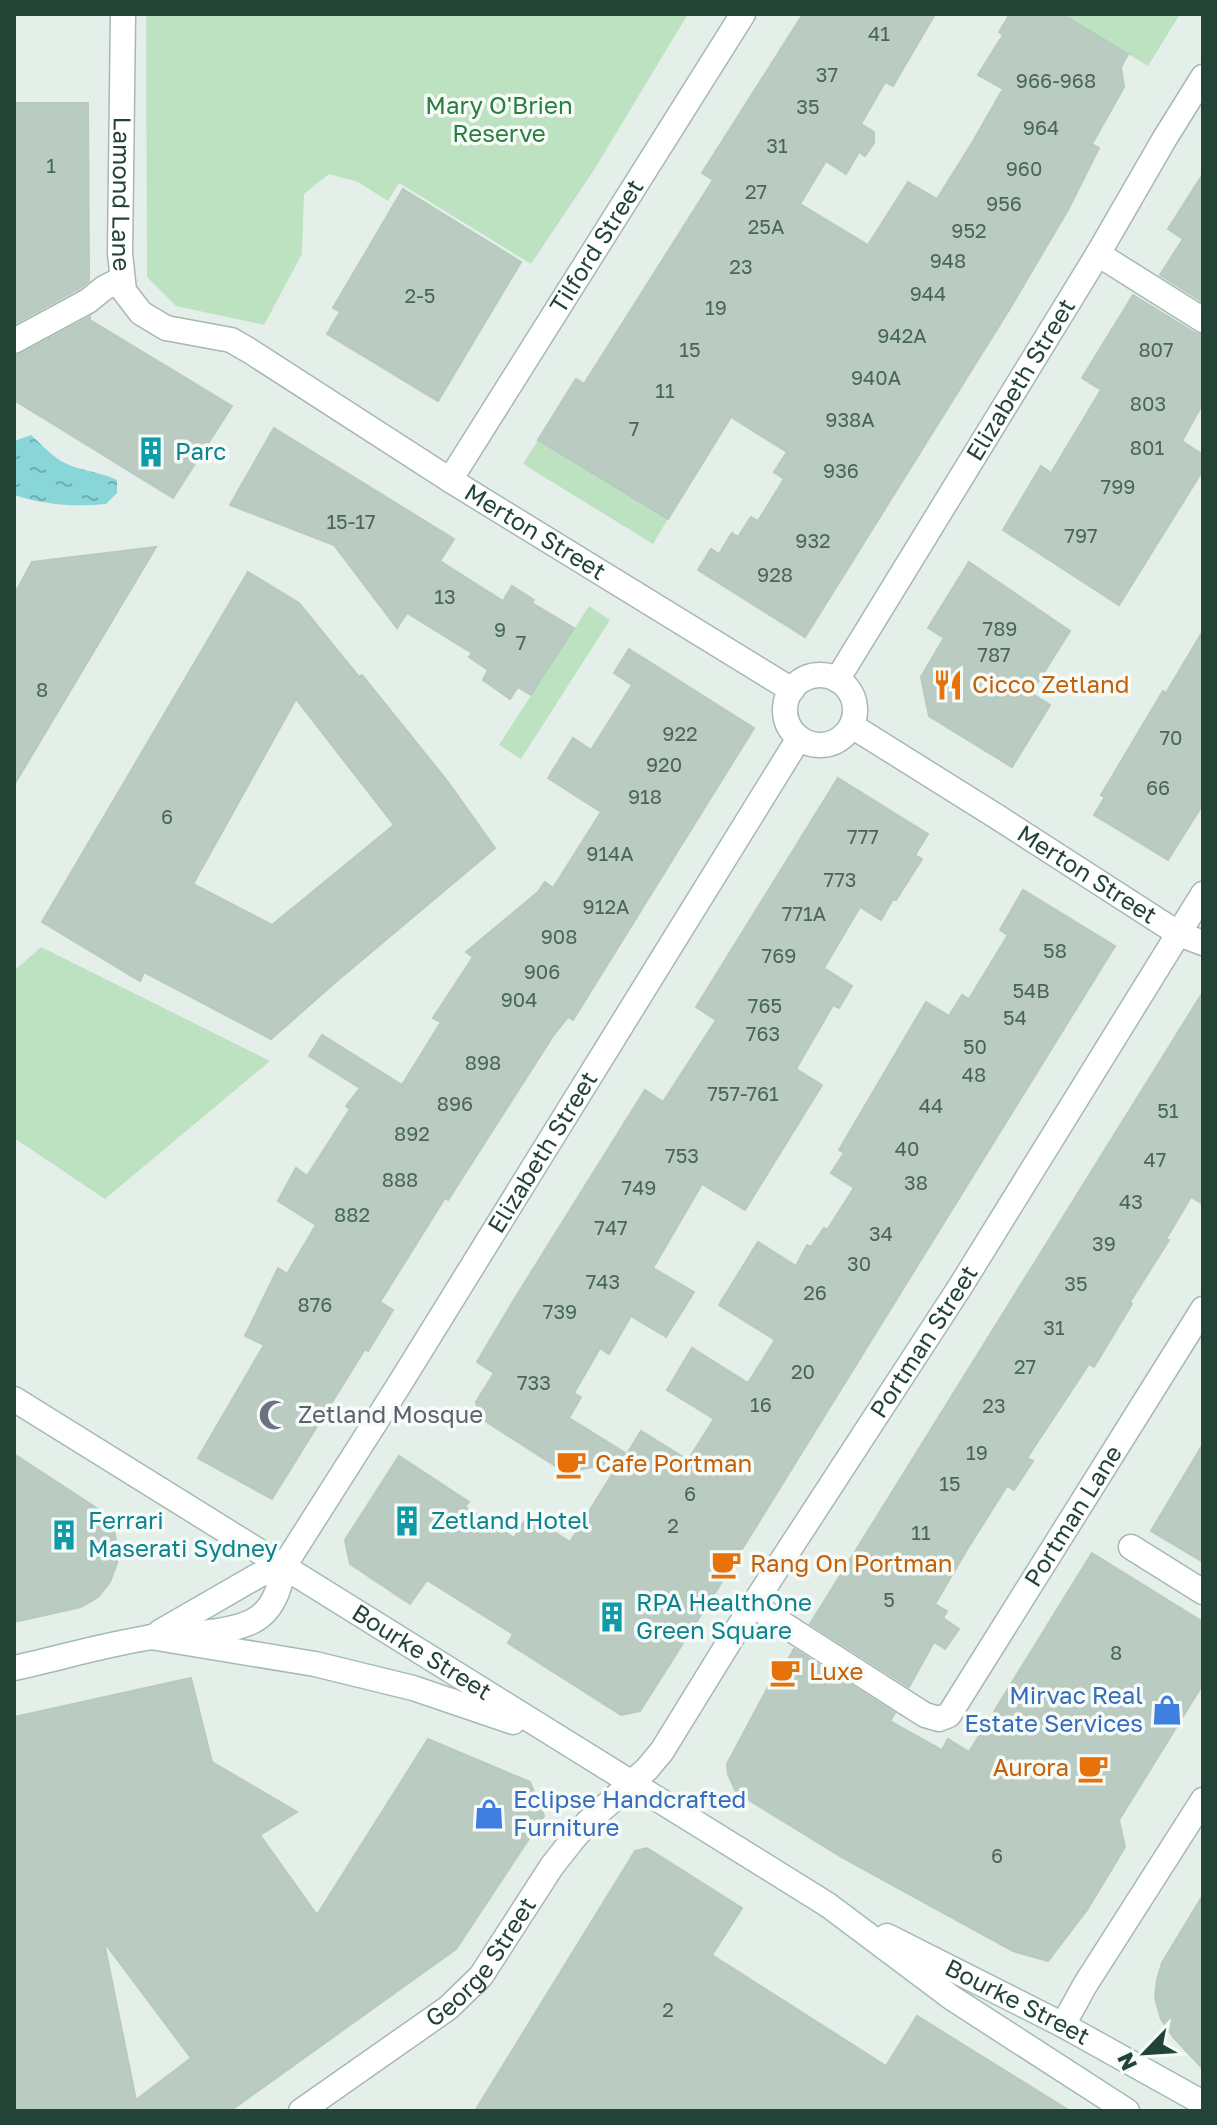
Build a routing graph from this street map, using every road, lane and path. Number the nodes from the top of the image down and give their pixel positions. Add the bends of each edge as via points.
1 (123, 14) edge
2 (743, 14) edge
3 (1203, 77) edge
4 (1098, 254) junction
5 (122, 279) junction
6 (1203, 320) edge
7 (14, 341) edge
8 (279, 370) joint
9 (450, 480) junction
10 (837, 680) junction
11 (792, 690) junction
12 (852, 726) junction
13 (799, 738) junction
14 (1203, 894) edge
15 (1179, 934) junction
16 (1203, 943) edge
17 (1203, 1309) edge
18 (14, 1399) edge
19 (1131, 1547) dead end
20 (284, 1566) junction
21 (1203, 1592) edge
22 (753, 1605) junction
23 (151, 1637) junction
24 (14, 1668) edge
25 (553, 1735) junction
26 (632, 1782) junction
27 (1203, 1800) edge
28 (828, 1905) junction
29 (1063, 2025) junction
30 (1203, 2103) edge
31 (301, 2111) edge
32 (1127, 2111) edge

1 - 5 street, Lamond Lane
2 - 9 street, Tilford Street
3 - 4 street, Elizabeth Street
4 - 6 street
4 - 10 street, Elizabeth Street
5 - 7 street
5 - 8 street, Lamond Lane via 124,291 141,313 166,328 231,340
8 - 9 street, Merton Street
9 - 11 street, Merton Street
10 - 11 street via 808,678
10 - 12 street via 855,706
11 - 13 street via 787,721
12 - 13 street via 828,744
12 - 15 street, Merton Street
13 - 20 street, Elizabeth Street
14 - 15 street, Portman Street
15 - 16 street, Merton Street
15 - 22 street, Portman Street via 960,1287
17 - 22 street, Portman Lane via 949,1715 925,1715
18 - 20 street, Bourke Street
19 - 21 street
20 - 23 street, Elizabeth Street
20 - 23 street, Elizabeth Street via 275,1599 251,1622
20 - 25 street, Bourke Street
22 - 26 street, Portman Street via 662,1751
23 - 24 street, Elizabeth Street
23 - 25 street, Elizabeth Street via 315,1664 413,1688
25 - 26 street, Bourke Street
26 - 28 street, Bourke Street
26 - 31 street, George Street via 563,1851 468,1989
27 - 29 street
28 - 29 street, Bourke Street
28 - 32 street, Bourke Street via 952,1998
29 - 30 street, Bourke Street

